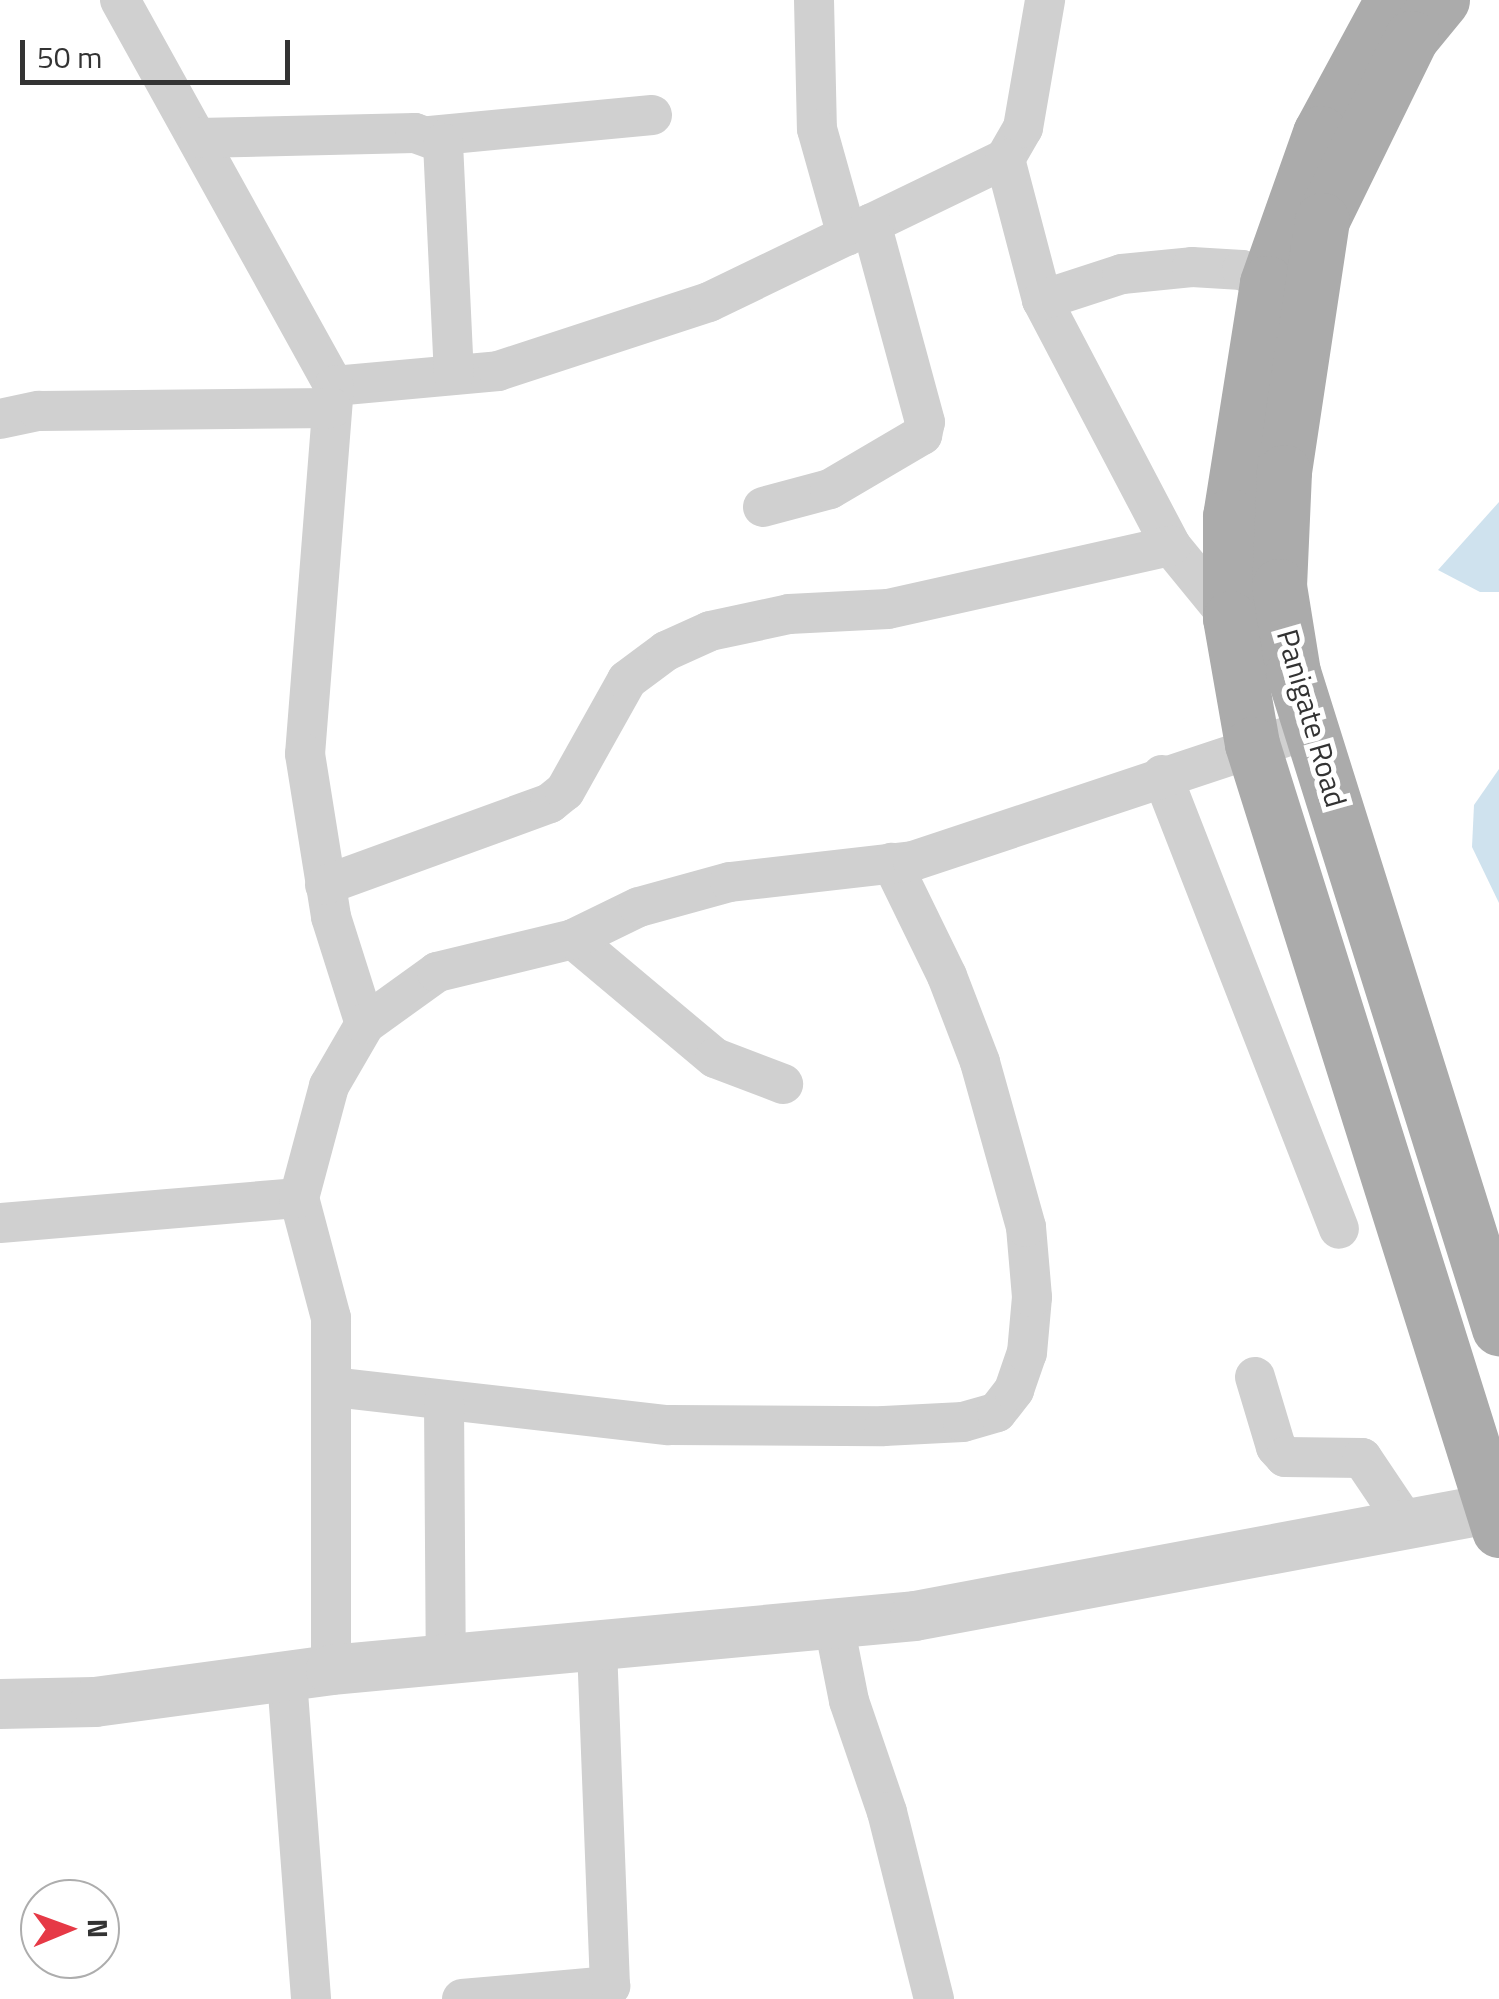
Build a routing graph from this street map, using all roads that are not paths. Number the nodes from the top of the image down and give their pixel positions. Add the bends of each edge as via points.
1 (120, 0) edge
2 (814, 0) edge
3 (1045, 0) edge
4 (1392, 0) edge
5 (1442, 0) edge
6 (652, 115) dead end
7 (430, 136) junction
8 (198, 138) junction
9 (1005, 160) junction
10 (859, 230) junction
11 (1267, 283) junction
12 (1042, 300) junction
13 (454, 375) junction
14 (333, 397) junction
15 (0, 419) edge
16 (763, 507) dead end
17 (1171, 546) junction
18 (1234, 639) junction
19 (1312, 728) junction
20 (1252, 744) junction
21 (1162, 775) junction
22 (892, 863) junction
23 (325, 886) junction
24 (574, 940) junction
25 (365, 1024) junction
26 (783, 1084) dead end
27 (299, 1198) junction
28 (0, 1223) edge
29 (1339, 1229) dead end
30 (1499, 1328) edge
31 (1255, 1377) dead end
32 (333, 1386) junction
33 (444, 1401) junction
34 (1497, 1515) edge
35 (1407, 1524) junction
36 (834, 1624) junction
37 (596, 1649) junction
38 (446, 1663) junction
39 (309, 1675) junction
40 (0, 1704) edge
41 (311, 1999) edge
42 (462, 1999) edge
43 (934, 1999) edge

1 - 8 street
2 - 10 street via 817,129
3 - 9 street via 1023,128
4 - 11 main road, Panigate Road via 1320,133
5 - 19 main road, Panigate Road via 1411,38 1322,220 1284,472 1278,586 1293,672
6 - 7 street
7 - 8 street
7 - 13 street via 443,143 447,162
8 - 14 street
9 - 10 street
9 - 12 street
10 - 13 street via 709,302 498,370
10 - 16 street via 924,422 922,435 830,489
11 - 12 street via 1242,270 1192,267 1122,274
11 - 18 main road, Panigate Road via 1230,516
12 - 17 street
13 - 14 street
14 - 15 street via 39,411
14 - 23 street via 305,754
17 - 18 street
17 - 23 street via 888,609 789,614 710,632 666,650 628,680 566,791 550,802
18 - 20 main road, Panigate Road
19 - 20 street
19 - 30 main road, Panigate Road
20 - 21 street
20 - 34 main road, Panigate Road
21 - 22 street
21 - 29 street
22 - 24 street via 730,882 638,907
22 - 33 street via 980,1062 1026,1227 1032,1296 1027,1354 997,1412 963,1422 783,1428 669,1425
23 - 25 street
24 - 25 street via 437,972
24 - 26 street via 715,1058
25 - 27 street via 329,1086
27 - 28 street
27 - 32 street via 331,1318
31 - 35 street via 1276,1448 1285,1457 1362,1458
32 - 33 street
32 - 39 street
33 - 38 street
34 - 35 street
35 - 36 street via 915,1616
36 - 37 street
36 - 43 street via 849,1701 887,1812
37 - 38 street
37 - 42 street via 610,1986
38 - 39 street
39 - 40 street via 95,1702
39 - 41 street

